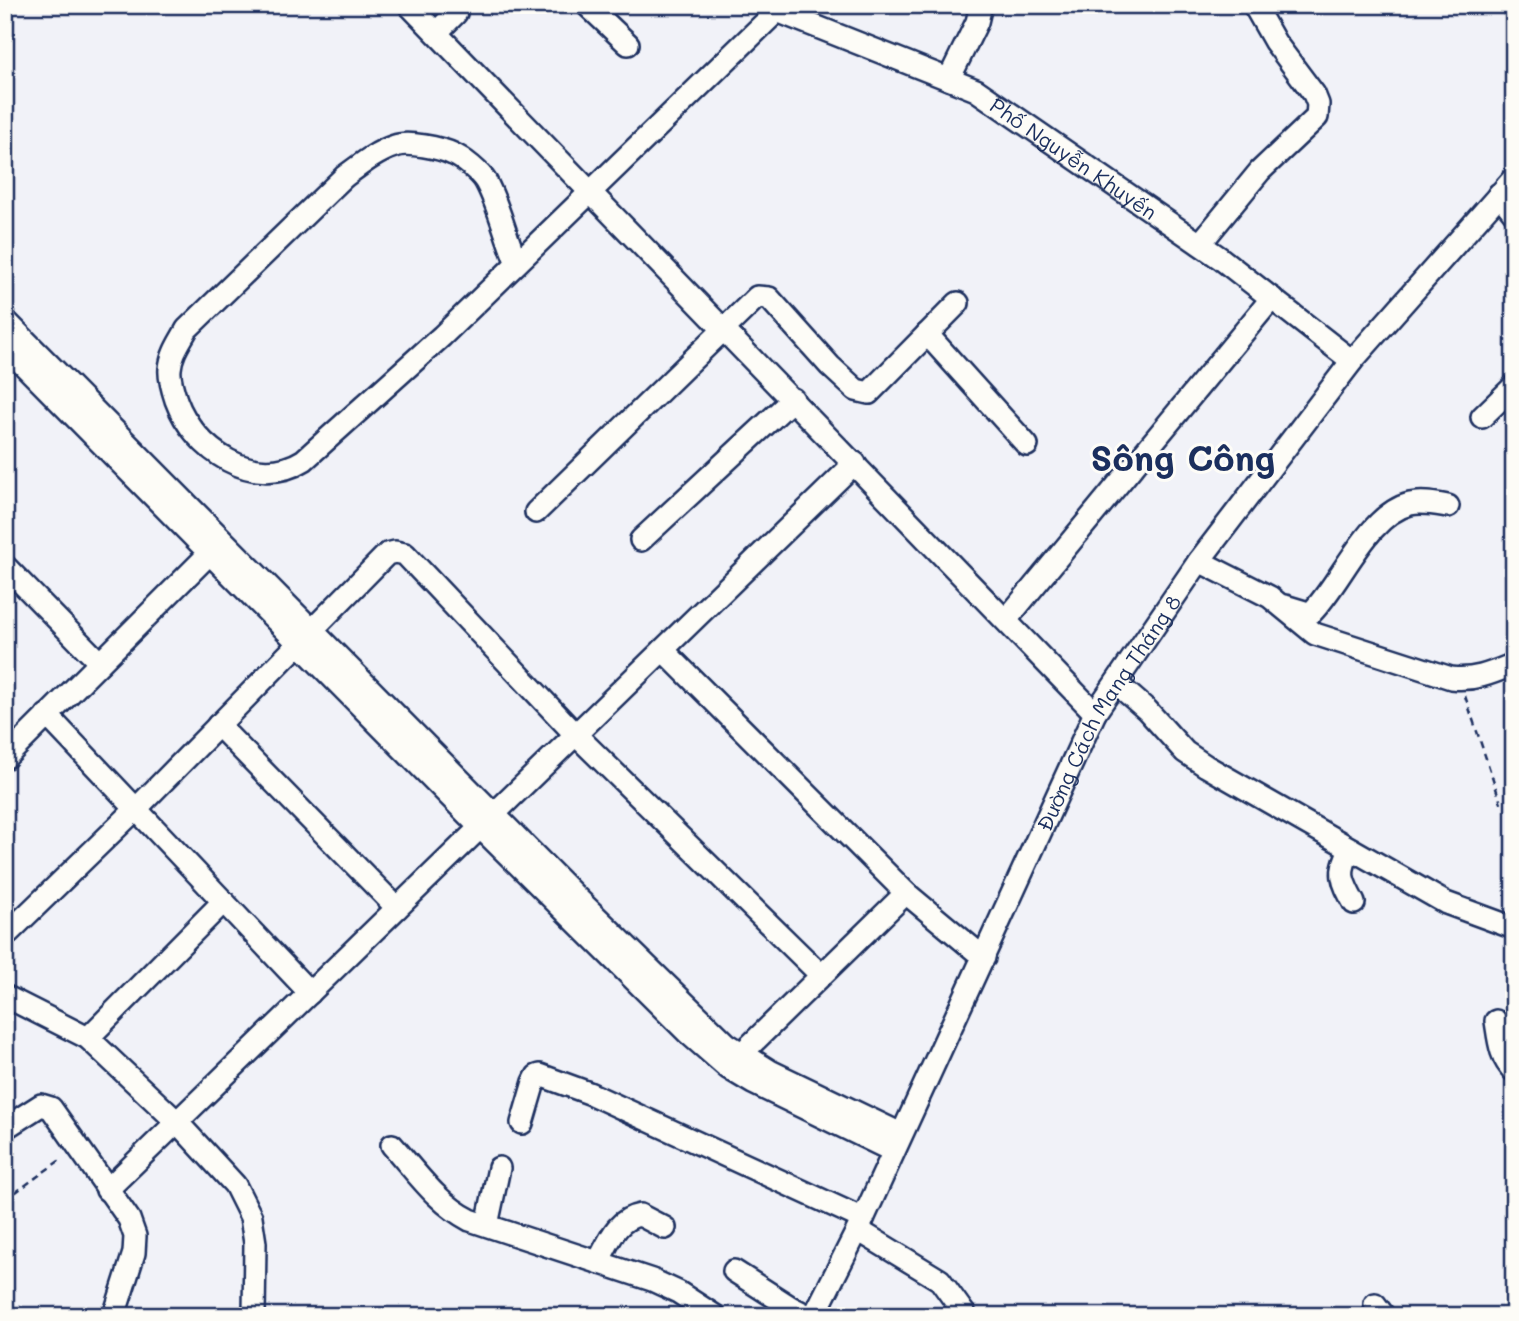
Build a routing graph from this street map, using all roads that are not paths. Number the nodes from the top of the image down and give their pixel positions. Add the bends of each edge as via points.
1 (410, 5) edge
2 (587, 5) edge
3 (981, 5) edge
4 (1254, 5) edge
5 (772, 8) edge
6 (456, 13) dead end
7 (437, 32) junction
8 (628, 44) dead end
9 (949, 79) junction
10 (1514, 178) edge
11 (592, 192) junction
12 (1499, 194) junction
13 (1514, 213) edge
14 (1200, 244) junction
15 (517, 263) junction
16 (1272, 299) junction
17 (958, 303) dead end
18 (6, 323) edge
19 (725, 328) junction
20 (927, 334) junction
21 (5, 346) edge
22 (1352, 361) junction
23 (1514, 386) edge
24 (793, 398) junction
25 (1482, 417) dead end
26 (1027, 445) dead end
27 (855, 463) junction
28 (1448, 506) dead end
29 (536, 512) dead end
30 (641, 540) dead end
31 (216, 547) junction
32 (1199, 561) junction
33 (5, 566) edge
34 (1283, 605) junction
35 (1006, 620) junction
36 (306, 637) junction
37 (663, 650) junction
38 (100, 663) junction
39 (1514, 664) edge
40 (1116, 682) junction
41 (1095, 713) junction
42 (47, 715) junction
43 (218, 725) junction
44 (576, 735) junction
45 (5, 758) edge
46 (136, 809) junction
47 (487, 820) junction
48 (1351, 849) junction
49 (906, 893) junction
50 (223, 902) junction
51 (1354, 903) dead end
52 (397, 908) junction
53 (1514, 928) edge
54 (5, 936) edge
55 (984, 958) junction
56 (821, 975) junction
57 (310, 993) junction
58 (5, 996) edge
59 (1496, 1021) dead end
60 (88, 1038) junction
61 (734, 1060) junction
62 (1514, 1071) edge
63 (177, 1122) junction
64 (522, 1123) dead end
65 (5, 1128) edge
66 (897, 1143) junction
67 (393, 1145) dead end
68 (499, 1168) dead end
69 (107, 1189) junction
70 (861, 1224) junction
71 (487, 1226) junction
72 (665, 1228) dead end
73 (598, 1262) junction
74 (734, 1271) dead end
75 (114, 1316) edge
76 (254, 1316) edge
77 (715, 1316) edge
78 (808, 1316) edge
79 (814, 1316) edge
80 (966, 1316) edge

1 - 7 street
2 - 8 street
3 - 9 street
4 - 14 street via 1314,94 1317,117 1260,171
5 - 9 street, Phố Nguyễn Khuyến
5 - 11 street
6 - 7 street
7 - 11 street
9 - 14 street, Phố Nguyễn Khuyến via 976,90
10 - 12 street, Đường Cách Mạng Tháng 8
11 - 15 street
11 - 19 street
12 - 13 street
12 - 22 street, Đường Cách Mạng Tháng 8
14 - 16 street, Phố Nguyễn Khuyến
15 - 15 street via 334,436 292,468 266,473 228,462 182,417 169,370 187,329 344,177 368,158 398,144 455,154 484,178
16 - 22 street, Phố Nguyễn Khuyến
16 - 35 street
17 - 20 street
18 - 31 street
19 - 20 street via 757,297 769,298 830,366 862,393 869,393
19 - 24 street
19 - 29 street
20 - 26 street
21 - 31 street
22 - 32 street, Đường Cách Mạng Tháng 8
23 - 25 street
24 - 27 street
24 - 30 street
27 - 35 street
27 - 37 street
28 - 34 street via 1412,503 1400,507 1364,538 1346,570 1312,612
31 - 36 street
31 - 38 street
32 - 34 street
32 - 40 street, Đường Cách Mạng Tháng 8
33 - 38 street
34 - 39 street via 1315,634 1451,678 1478,678
35 - 41 street
36 - 43 street
36 - 44 street via 387,554 405,554
36 - 47 street
37 - 44 street
37 - 49 street
38 - 42 street
40 - 41 street, Đường Cách Mạng Tháng 8
40 - 48 street via 1185,752
41 - 55 street, Đường Cách Mạng Tháng 8
42 - 45 street
42 - 46 street
43 - 46 street
43 - 52 street
44 - 47 street
44 - 56 street
46 - 50 street
46 - 54 street
47 - 52 street
47 - 61 street via 569,902 727,1044
48 - 51 street via 1342,878
48 - 53 street via 1446,903
49 - 55 street
49 - 56 street
50 - 57 street
50 - 60 street
52 - 57 street
55 - 66 street, Đường Cách Mạng Tháng 8
56 - 61 street
57 - 63 street
58 - 60 street
59 - 62 street via 1500,1050
60 - 63 street
61 - 66 street via 769,1071
63 - 69 street
63 - 76 street via 246,1203 255,1243
64 - 70 street via 540,1075 589,1093
65 - 69 street via 46,1105
66 - 70 street, Đường Cách Mạng Tháng 8
67 - 71 street via 444,1204
68 - 71 street
69 - 75 street via 135,1236 134,1254
70 - 79 street, Đường Cách Mạng Tháng 8
70 - 80 street via 940,1280
71 - 73 street
72 - 73 street via 640,1215 625,1219
73 - 77 street via 670,1288
74 - 78 street

